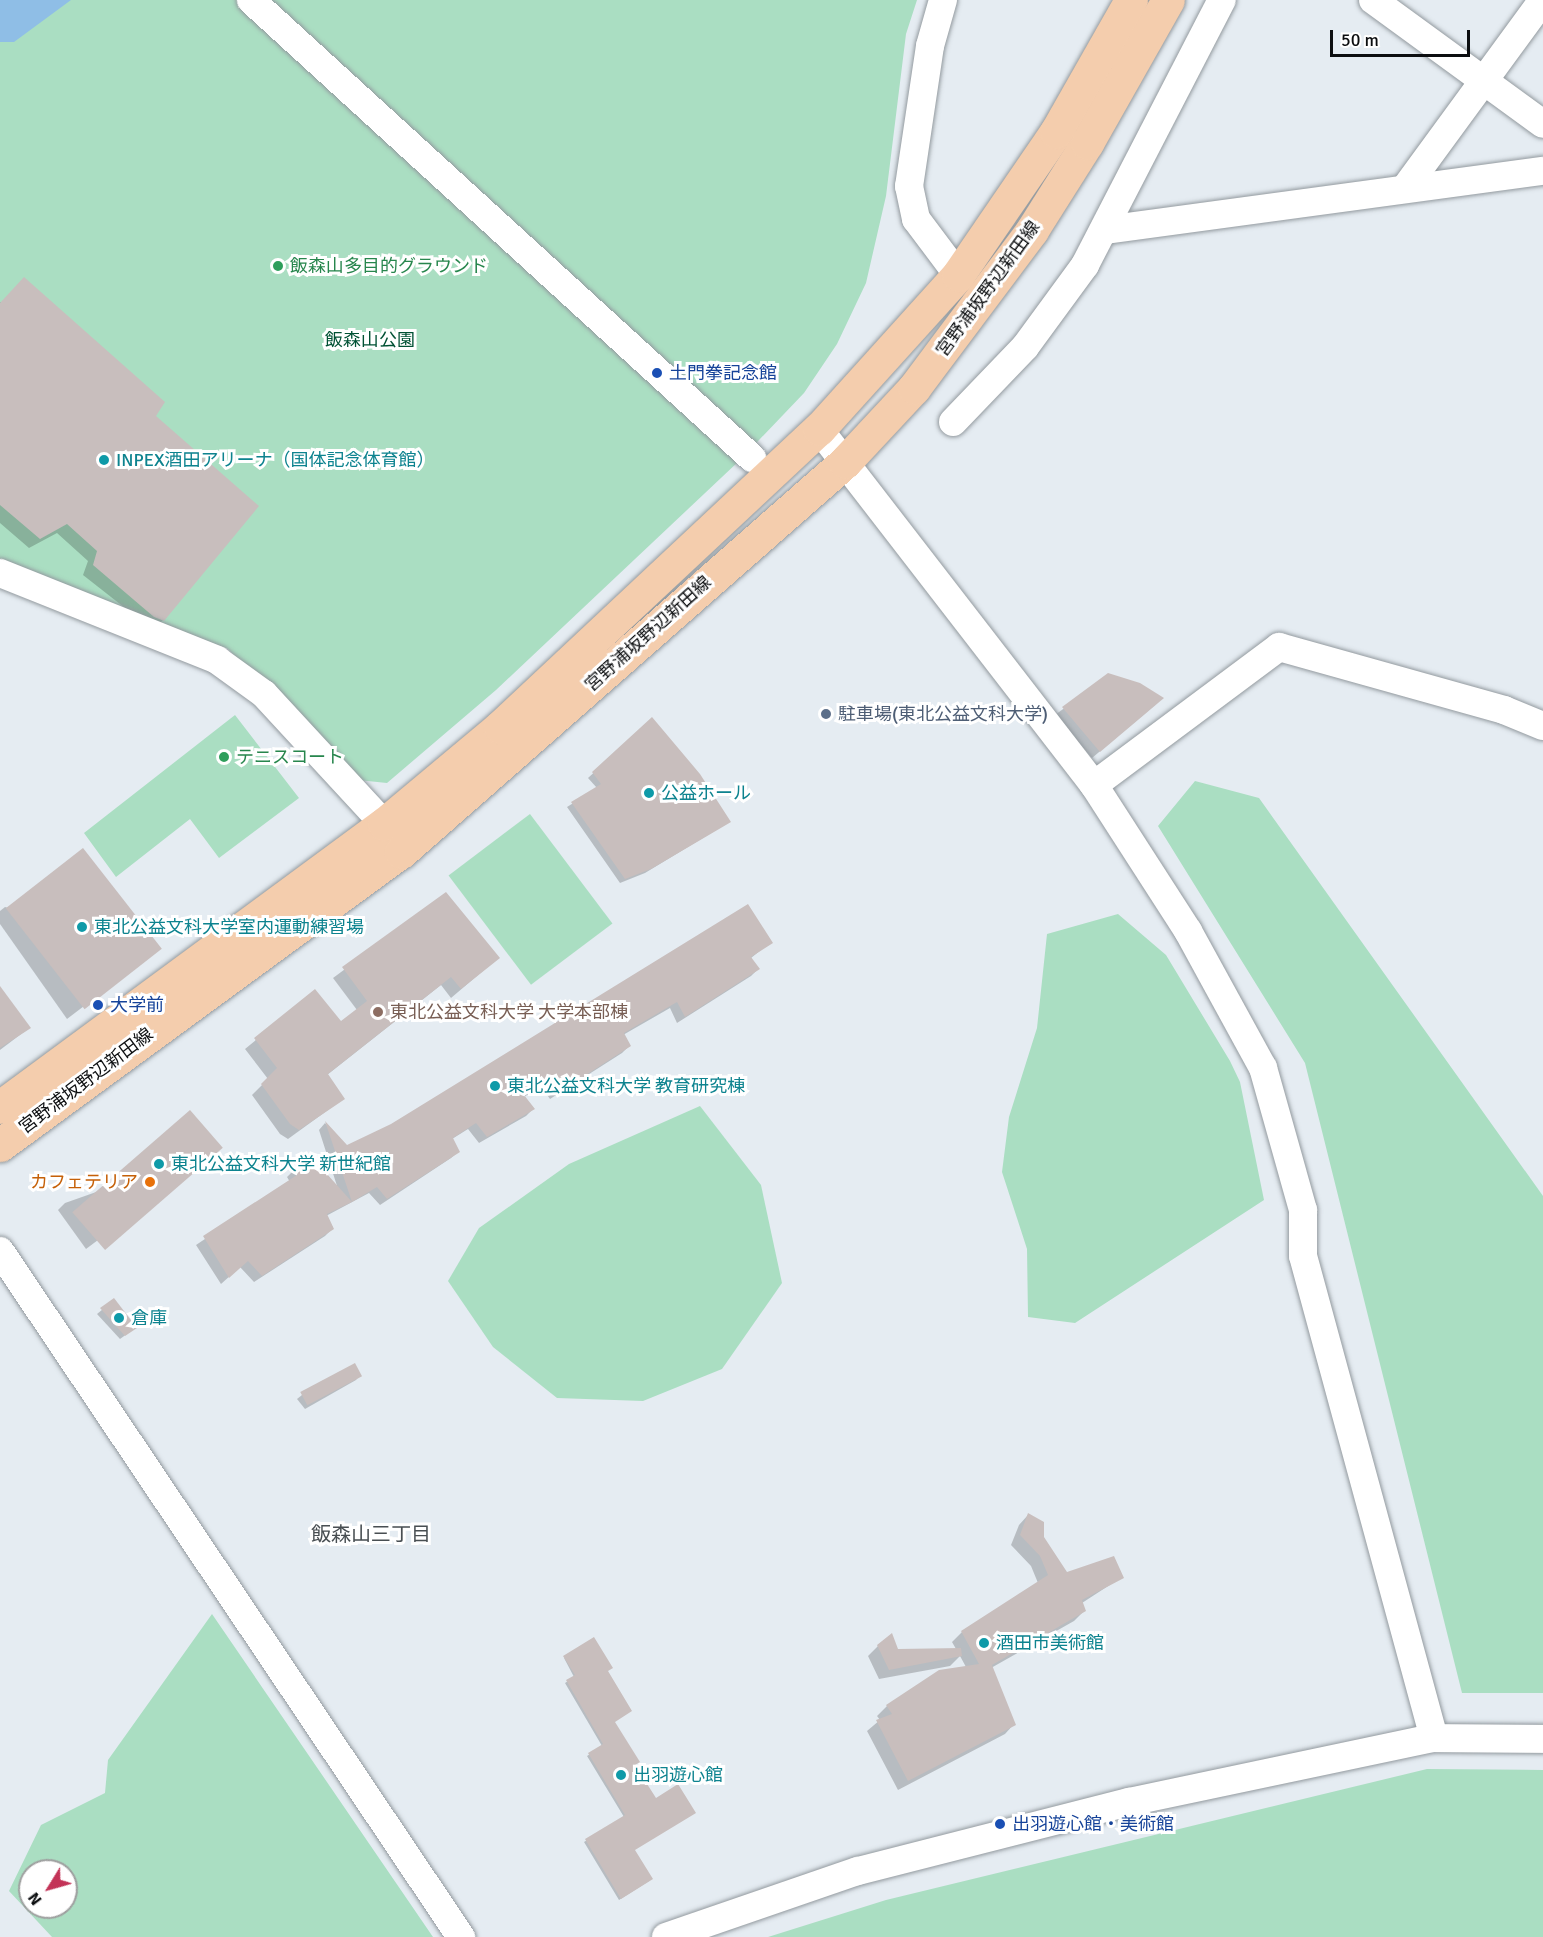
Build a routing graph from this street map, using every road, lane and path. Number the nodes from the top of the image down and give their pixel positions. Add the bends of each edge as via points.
1 (251, 0) edge
2 (944, 0) edge
3 (1131, 0) edge
4 (1168, 0) edge
5 (1222, 0) edge
6 (1373, 0) edge
7 (1543, 0) edge
8 (1482, 79) junction
9 (1543, 124) edge
10 (1543, 171) edge
11 (1406, 187) junction
12 (1105, 230) junction
13 (958, 275) junction
14 (953, 422) dead end
15 (819, 429) junction
16 (752, 458) dead end
17 (845, 462) junction
18 (0, 573) edge
19 (1543, 726) edge
20 (1094, 785) junction
21 (384, 824) junction
22 (0, 1107) edge
23 (0, 1145) edge
24 (0, 1251) edge
25 (1434, 1738) junction
26 (1543, 1739) edge
27 (461, 1937) edge
28 (666, 1937) edge

1 - 16 street
2 - 13 street via 930,46 909,186 916,219
3 - 13 main road, 宮野浦坂野辺新田線 via 1056,132
4 - 17 main road, 宮野浦坂野辺新田線 via 1087,143 1032,230 914,388
5 - 12 street
6 - 8 street
7 - 8 street
8 - 9 street
8 - 11 street
10 - 11 street
11 - 12 street
12 - 14 street via 1050,315 989,387
13 - 15 main road, 宮野浦坂野辺新田線
15 - 17 street
15 - 21 main road, 宮野浦坂野辺新田線 via 525,704
17 - 20 street
17 - 23 main road, 宮野浦坂野辺新田線 via 401,852
18 - 21 street via 217,660 264,694
19 - 20 street via 1504,710 1279,647
20 - 25 street via 1188,931 1263,1068 1303,1210 1303,1256
21 - 22 main road, 宮野浦坂野辺新田線
24 - 27 street
25 - 26 street
25 - 28 street via 1129,1802 880,1865

